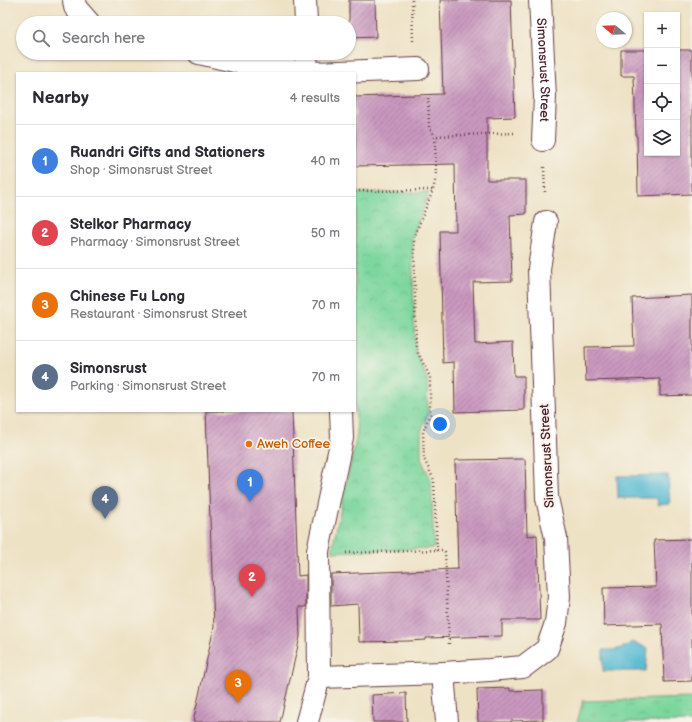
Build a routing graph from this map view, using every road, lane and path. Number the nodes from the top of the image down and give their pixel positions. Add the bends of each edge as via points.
1 (74, 0) edge
2 (305, 0) edge
3 (412, 0) edge
4 (540, 0) edge
5 (83, 16) edge
6 (306, 16) edge
7 (230, 60) edge
8 (306, 60) edge
9 (416, 69) junction
10 (299, 72) edge
11 (306, 72) edge
12 (340, 72) edge
13 (435, 136) junction
14 (543, 136) joint
15 (544, 166) dead end
16 (433, 190) junction
17 (356, 191) edge
18 (546, 222) joint
19 (341, 412) edge
20 (437, 550) junction
21 (318, 554) junction
22 (446, 673) junction
23 (319, 677) junction
24 (307, 722) edge
25 (447, 722) edge

1 - 5 street via 75,7
2 - 6 street
3 - 9 path
4 - 14 street, Simonsrust Street via 545,97
7 - 10 street
8 - 11 street
9 - 12 street
9 - 13 path via 427,83 429,127
13 - 14 path
13 - 16 path via 436,177
15 - 18 path
16 - 17 path
16 - 20 path via 414,237 416,349 430,378 430,414 424,432 424,459 434,480
18 - 22 street, Simonsrust Street via 540,269 547,498 556,538 559,597 556,624 546,649 523,667
19 - 21 street via 342,438
20 - 21 path
20 - 22 path via 445,552
21 - 23 street
22 - 23 street, Simonsrust Street
22 - 25 street
23 - 24 street

